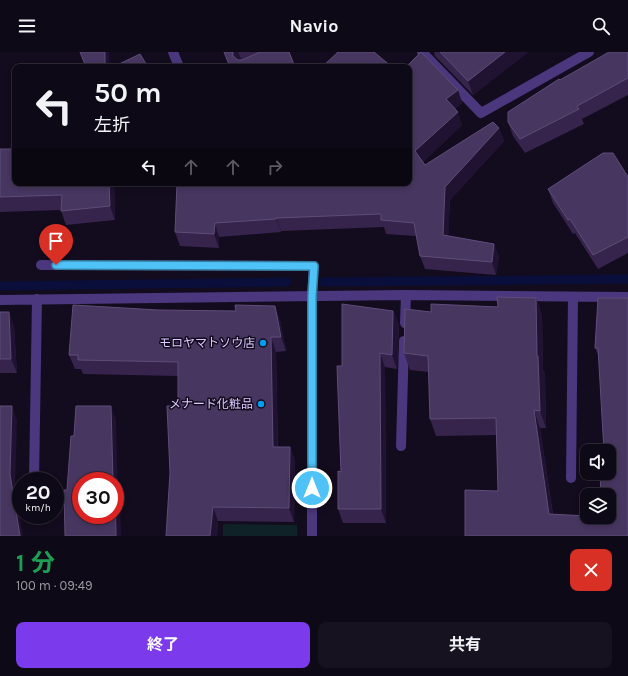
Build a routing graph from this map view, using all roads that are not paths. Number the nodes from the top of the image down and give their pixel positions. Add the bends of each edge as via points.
1 (173, 52) edge
2 (422, 52) edge
3 (589, 52) edge
4 (178, 64) edge
5 (41, 265) dead end
6 (406, 294) junction
7 (312, 296) junction
8 (573, 297) junction
9 (628, 297) edge
10 (37, 299) junction
11 (0, 300) edge
12 (401, 446) dead end
13 (34, 472) edge
14 (571, 478) dead end
15 (312, 536) edge

1 - 4 street
2 - 3 street via 481,112
5 - 7 street via 314,266
6 - 7 street
6 - 8 street
6 - 12 street
7 - 10 street
7 - 15 street
8 - 9 street
8 - 14 street
10 - 11 street
10 - 13 street

